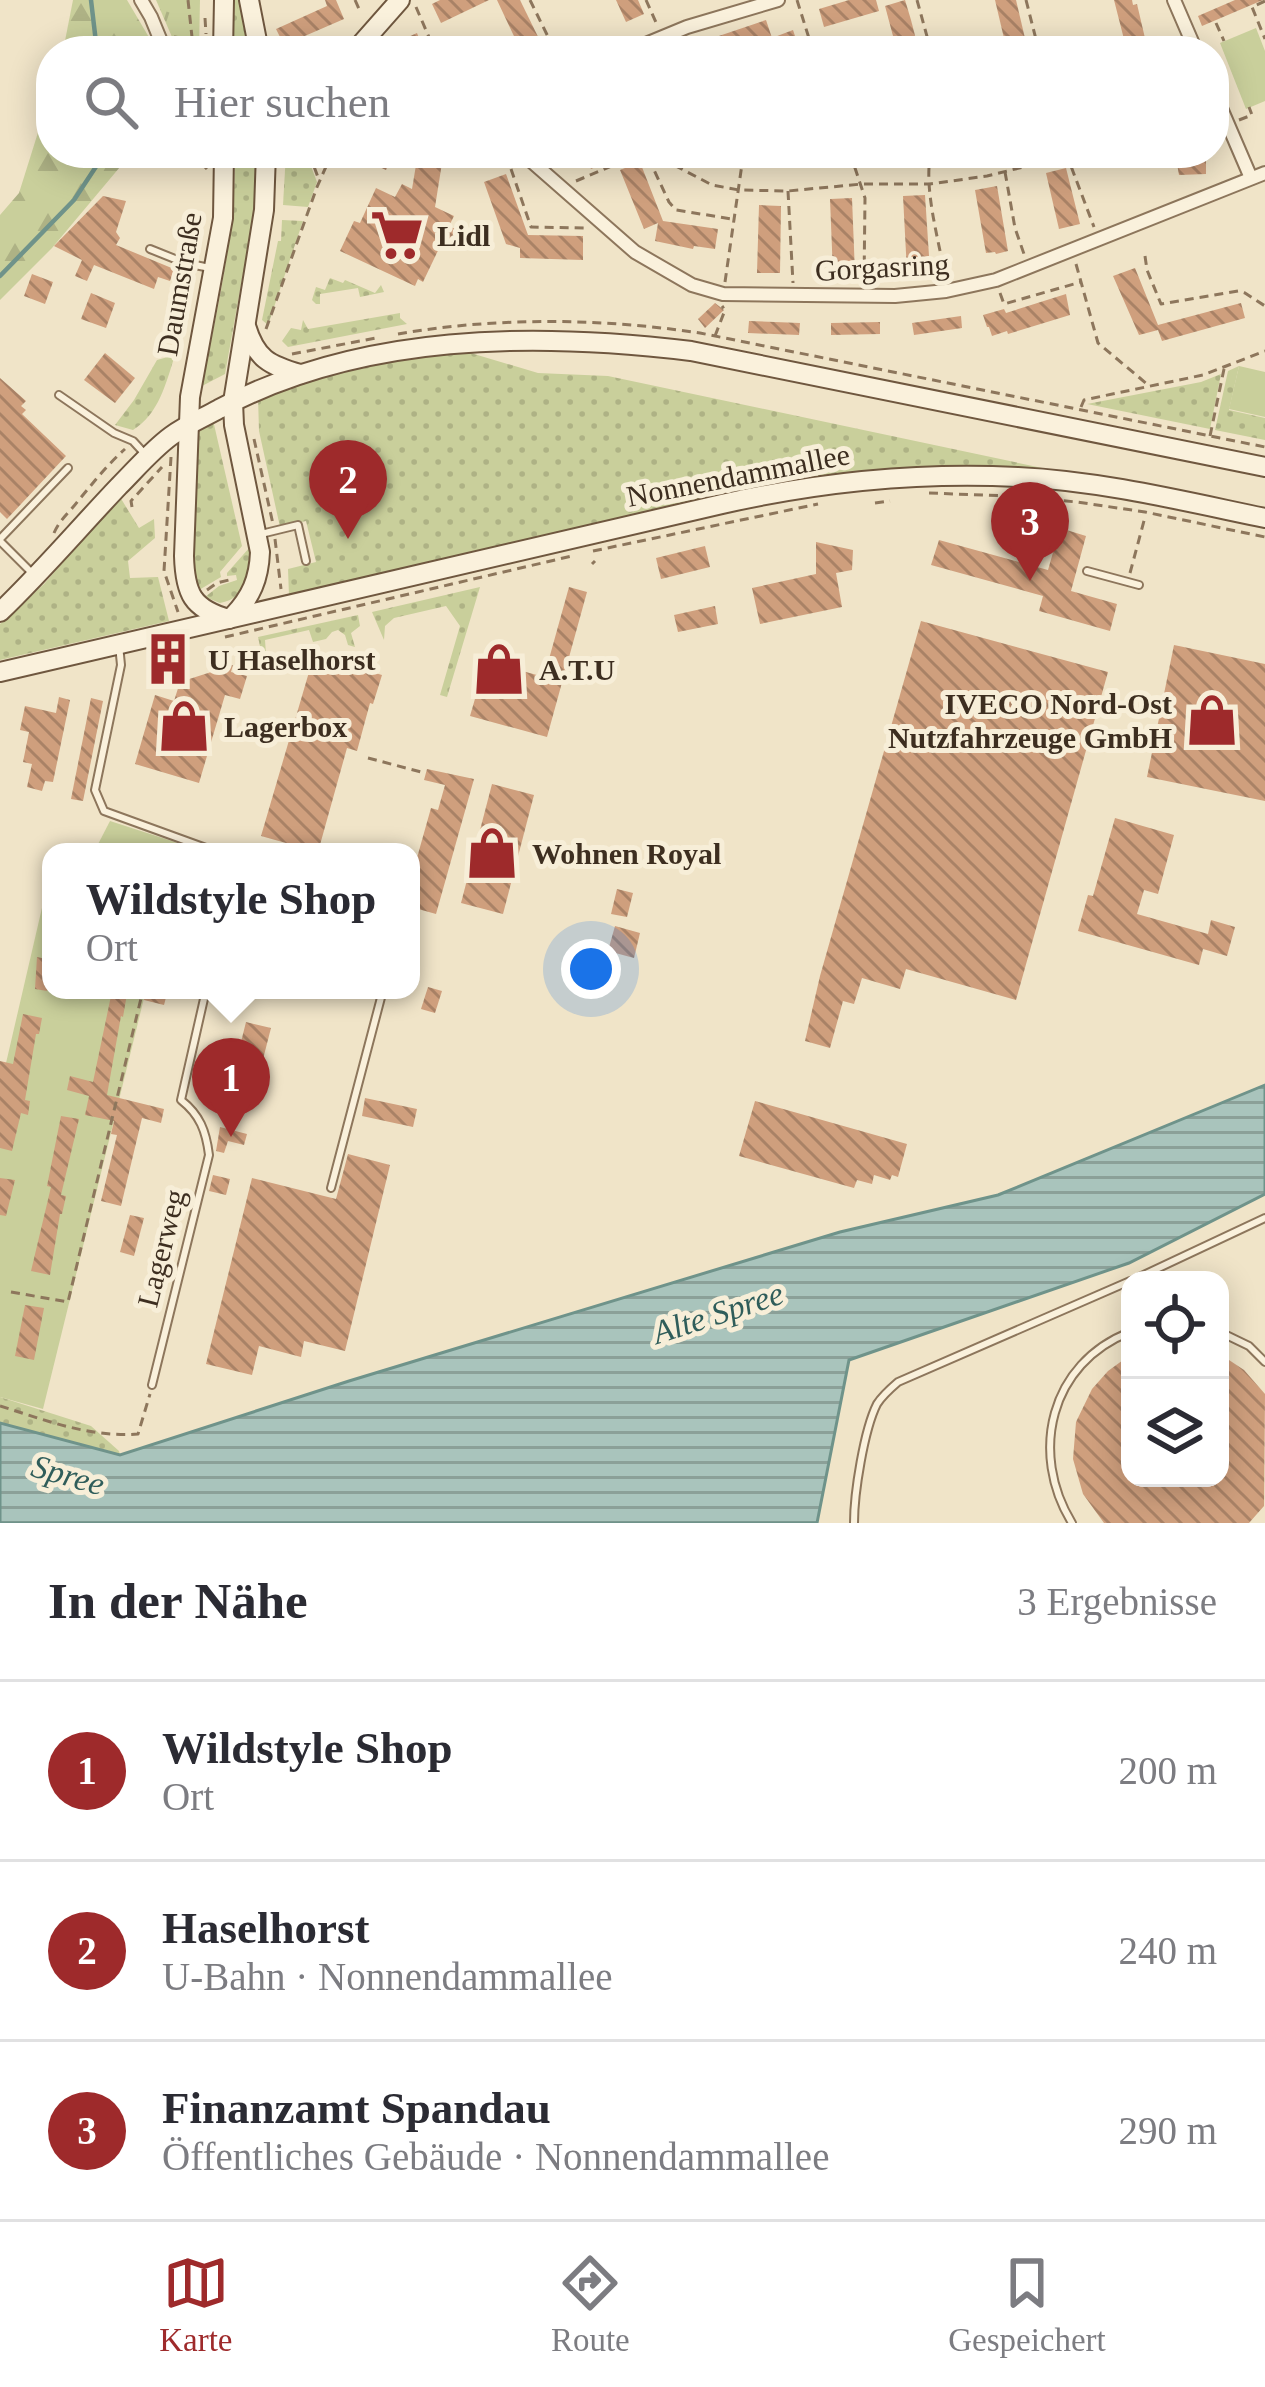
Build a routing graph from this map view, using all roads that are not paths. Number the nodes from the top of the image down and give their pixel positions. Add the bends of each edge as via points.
1 (141, 0) edge
2 (224, 0) edge
3 (249, 0) edge
4 (778, 0) edge
5 (1174, 0) edge
6 (408, 3) edge
7 (158, 36) edge
8 (223, 36) edge
9 (256, 36) edge
10 (372, 36) edge
11 (665, 36) edge
12 (1190, 36) edge
13 (1229, 120) edge
14 (224, 168) edge
15 (265, 168) edge
16 (539, 168) edge
17 (1258, 175) edge
18 (150, 249) dead end
19 (214, 268) junction
20 (250, 323) junction
21 (301, 374) junction
22 (59, 395) dead end
23 (233, 402) junction
24 (188, 425) junction
25 (148, 456) junction
26 (1265, 467) edge
27 (68, 468) dead end
28 (1265, 518) edge
29 (257, 535) junction
30 (0, 540) edge
31 (306, 561) dead end
32 (1087, 571) dead end
33 (37, 578) junction
34 (1139, 585) dead end
35 (0, 612) edge
36 (225, 629) junction
37 (118, 645) junction
38 (0, 672) edge
39 (192, 843) edge
40 (204, 999) edge
41 (381, 999) edge
42 (331, 1188) dead end
43 (1265, 1218) edge
44 (1153, 1271) edge
45 (1121, 1286) edge
46 (1229, 1336) edge
47 (1121, 1337) edge
48 (1265, 1362) edge
49 (152, 1385) road end
50 (854, 1523) edge
51 (1072, 1523) edge

1 - 7 street
2 - 8 main road
3 - 9 main road
4 - 11 street
5 - 12 street
6 - 10 main road
13 - 17 street
14 - 19 main road, Daumstraße
15 - 20 main road
16 - 17 street, Gorgasring via 635,252 722,299 895,296 996,280
18 - 19 lane
19 - 24 main road, Daumstraße
20 - 21 main road via 262,357
20 - 23 main road
21 - 23 main road
21 - 26 main road via 446,346 646,346
22 - 25 lane
23 - 24 main road
23 - 29 main road
24 - 25 main road
24 - 36 main road, Daumstraße via 185,580
25 - 33 main road
27 - 30 lane
28 - 36 main road, Nonnendammallee via 1018,477 856,482 769,494 287,604
29 - 31 lane via 298,525
29 - 36 main road via 259,574
30 - 33 lane
32 - 34 lane
33 - 35 main road
36 - 37 main road, Nonnendammallee
37 - 38 main road, Nonnendammallee
37 - 39 lane via 98,801 104,811
40 - 49 lane, Lagerweg via 181,1100 206,1130 209,1155
41 - 42 lane
43 - 44 lane
45 - 50 lane via 898,1382 878,1402 869,1430
46 - 48 lane
47 - 51 lane via 1090,1355 1057,1406 1050,1468

